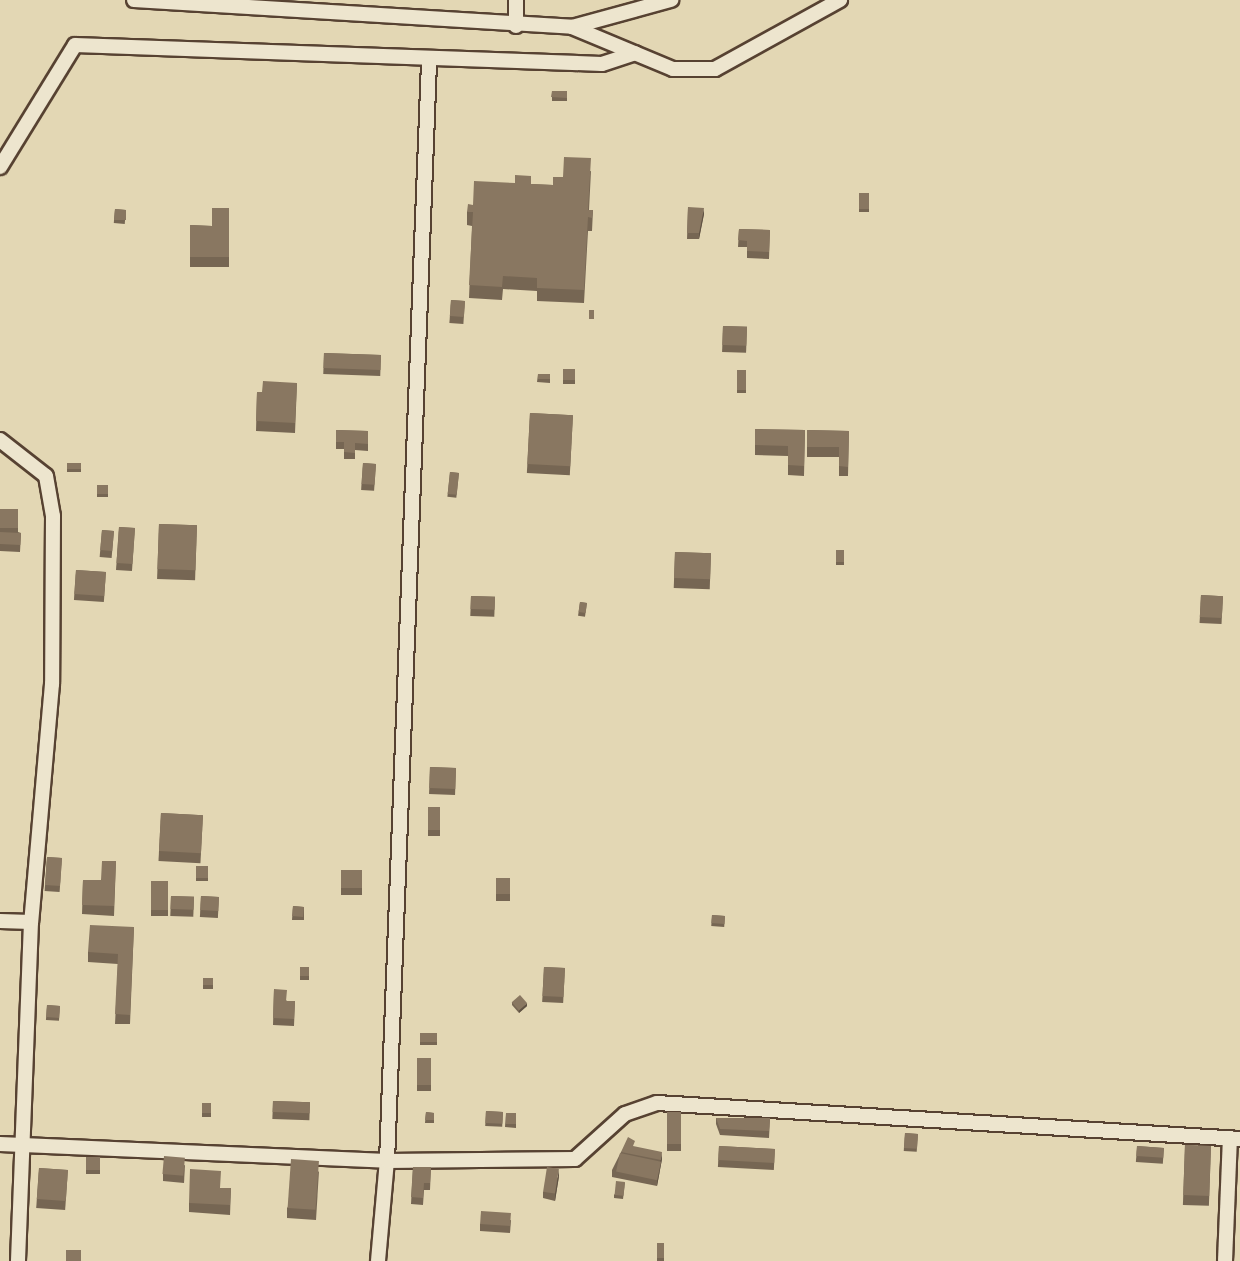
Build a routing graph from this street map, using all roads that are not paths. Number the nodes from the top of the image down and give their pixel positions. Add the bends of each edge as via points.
1 (134, 0) edge
2 (516, 0) edge
3 (671, 0) edge
4 (840, 0) edge
5 (245, 4) edge
6 (516, 26) junction
7 (572, 27) junction
8 (635, 53) junction
9 (429, 61) junction
10 (0, 167) edge
11 (0, 440) edge
12 (0, 921) edge
13 (31, 922) junction
14 (1235, 1138) edge
15 (0, 1144) edge
16 (24, 1145) junction
17 (387, 1161) junction
18 (18, 1261) edge
19 (377, 1261) edge
20 (1225, 1261) edge

1 - 5 street
2 - 6 street
3 - 7 street
4 - 8 street via 715,69 673,69
5 - 6 street
6 - 7 street
7 - 8 street
8 - 9 street via 602,64
9 - 10 street via 75,45
9 - 17 street
11 - 13 street via 46,476 52,516 52,684
12 - 13 street
13 - 16 street
14 - 17 street via 657,1103 625,1114 575,1159
14 - 20 street
15 - 16 street
16 - 17 street
16 - 18 street
17 - 19 street

